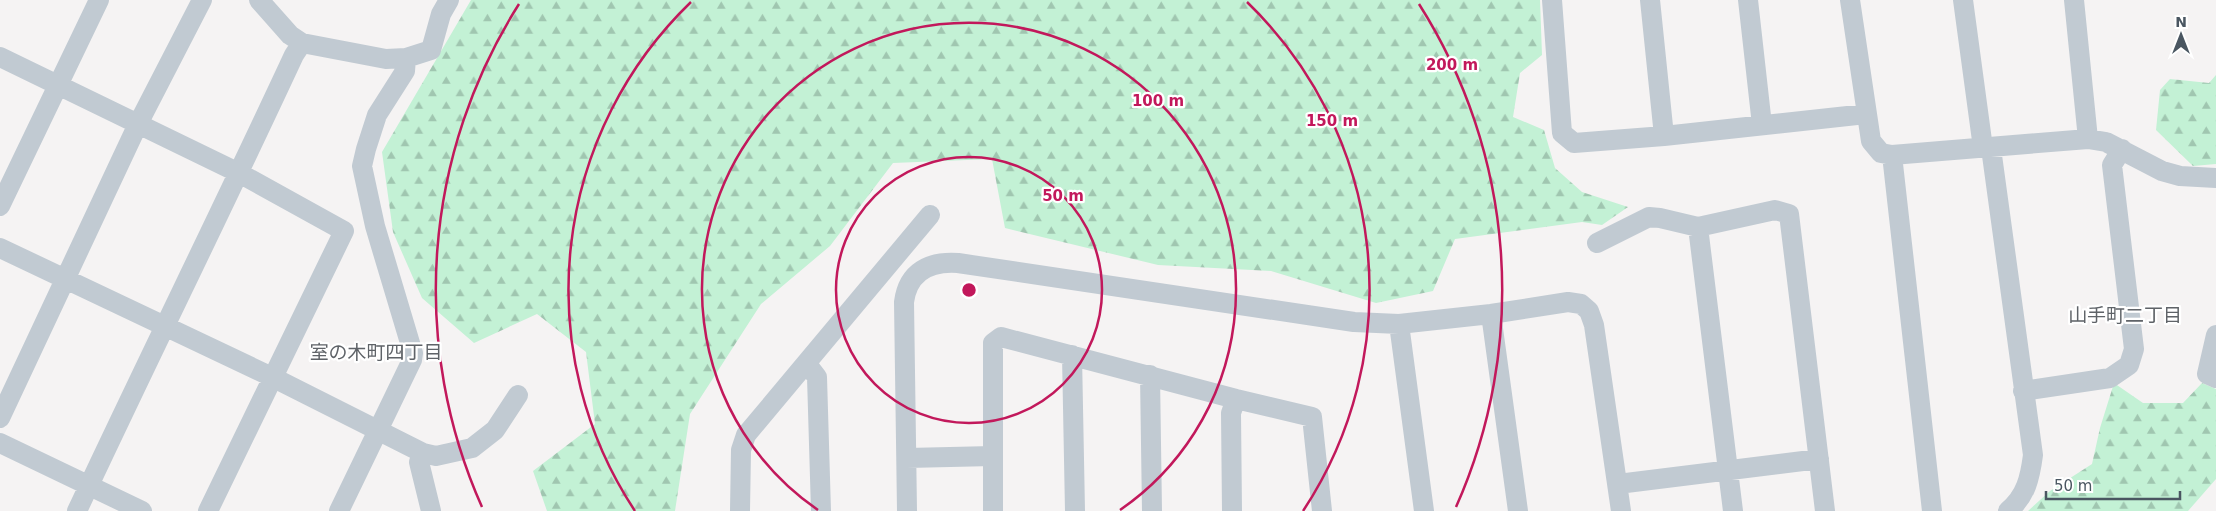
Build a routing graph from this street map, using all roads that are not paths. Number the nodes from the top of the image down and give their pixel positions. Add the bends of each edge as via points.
1 (99, 0) edge
2 (202, 0) edge
3 (258, 0) edge
4 (449, 0) edge
5 (1552, 0) edge
6 (1650, 0) edge
7 (1748, 0) edge
8 (1850, 0) edge
9 (1963, 0) edge
10 (2074, 0) edge
11 (302, 44) junction
12 (0, 57) edge
13 (406, 58) junction
14 (58, 84) junction
15 (1866, 114) junction
16 (138, 124) junction
17 (1762, 125) junction
18 (1664, 136) junction
19 (2088, 139) junction
20 (1987, 148) junction
21 (2122, 149) junction
22 (1892, 155) junction
23 (239, 173) junction
24 (2216, 178) edge
25 (0, 206) edge
26 (930, 215) dead end
27 (1698, 227) junction
28 (1597, 243) dead end
29 (0, 248) edge
30 (893, 261) junction
31 (913, 278) junction
32 (65, 280) junction
33 (1492, 314) junction
34 (1399, 324) junction
35 (163, 327) junction
36 (2216, 335) edge
37 (1072, 355) junction
38 (807, 364) junction
39 (1150, 374) junction
40 (272, 378) junction
41 (2216, 378) edge
42 (2023, 391) junction
43 (518, 395) dead end
44 (1236, 399) junction
45 (0, 418) edge
46 (379, 430) junction
47 (0, 443) edge
48 (423, 453) junction
49 (993, 456) junction
50 (907, 458) junction
51 (1819, 459) junction
52 (1728, 469) junction
53 (1618, 484) junction
54 (89, 485) junction
55 (77, 511) edge
56 (142, 511) edge
57 (208, 511) edge
58 (340, 511) edge
59 (431, 511) edge
60 (740, 511) edge
61 (821, 511) edge
62 (907, 511) edge
63 (993, 511) edge
64 (1075, 511) edge
65 (1152, 511) edge
66 (1232, 511) edge
67 (1322, 511) edge
68 (1424, 511) edge
69 (1518, 511) edge
70 (1621, 511) edge
71 (1733, 511) edge
72 (1825, 511) edge
73 (1932, 511) edge
74 (2008, 511) edge

1 - 14 street
2 - 16 street
3 - 11 street
4 - 13 street via 441,14 431,50
5 - 18 street via 1562,133 1574,143
6 - 18 street
7 - 17 street
8 - 15 street
9 - 20 street
10 - 19 street
11 - 13 street via 386,59
11 - 23 street
12 - 14 street
13 - 46 street via 405,71 377,115 362,166 375,226 413,353
14 - 16 street
14 - 25 street
15 - 17 street
15 - 22 street via 1871,141 1881,153
16 - 23 street
16 - 32 street
17 - 18 street
19 - 20 street
19 - 21 street
20 - 22 street
20 - 42 street
21 - 24 street via 2162,172
21 - 42 street via 2112,165 2134,349 2129,365 2110,378
22 - 73 street
23 - 35 street
23 - 40 street via 344,231
26 - 30 street
27 - 28 street via 1649,217
27 - 51 street via 1775,210 1789,214
27 - 52 street
29 - 32 street
30 - 31 street
30 - 38 street
31 - 34 street via 924,268 940,262 958,263 1354,322
31 - 50 street via 906,289 904,302
32 - 35 street
32 - 45 street
33 - 34 street
33 - 53 street via 1568,302 1581,304 1589,311 1594,325
33 - 69 street
34 - 68 street
35 - 40 street
35 - 54 street
36 - 41 street via 2207,374
37 - 39 street
37 - 49 street via 1001,337 993,344
37 - 64 street
38 - 60 street via 746,434 740,450
38 - 61 street via 818,377
39 - 44 street
39 - 65 street
40 - 46 street
40 - 57 street
42 - 74 street via 2032,455 2030,477 2019,501
43 - 48 street via 495,430 472,448 436,456
44 - 66 street via 1232,413
44 - 67 street via 1312,416
46 - 48 street
46 - 58 street
47 - 54 street
48 - 59 street via 419,462
49 - 50 street
49 - 63 street
50 - 62 street
51 - 52 street
51 - 72 street
52 - 53 street
52 - 71 street
53 - 70 street
54 - 55 street
54 - 56 street

